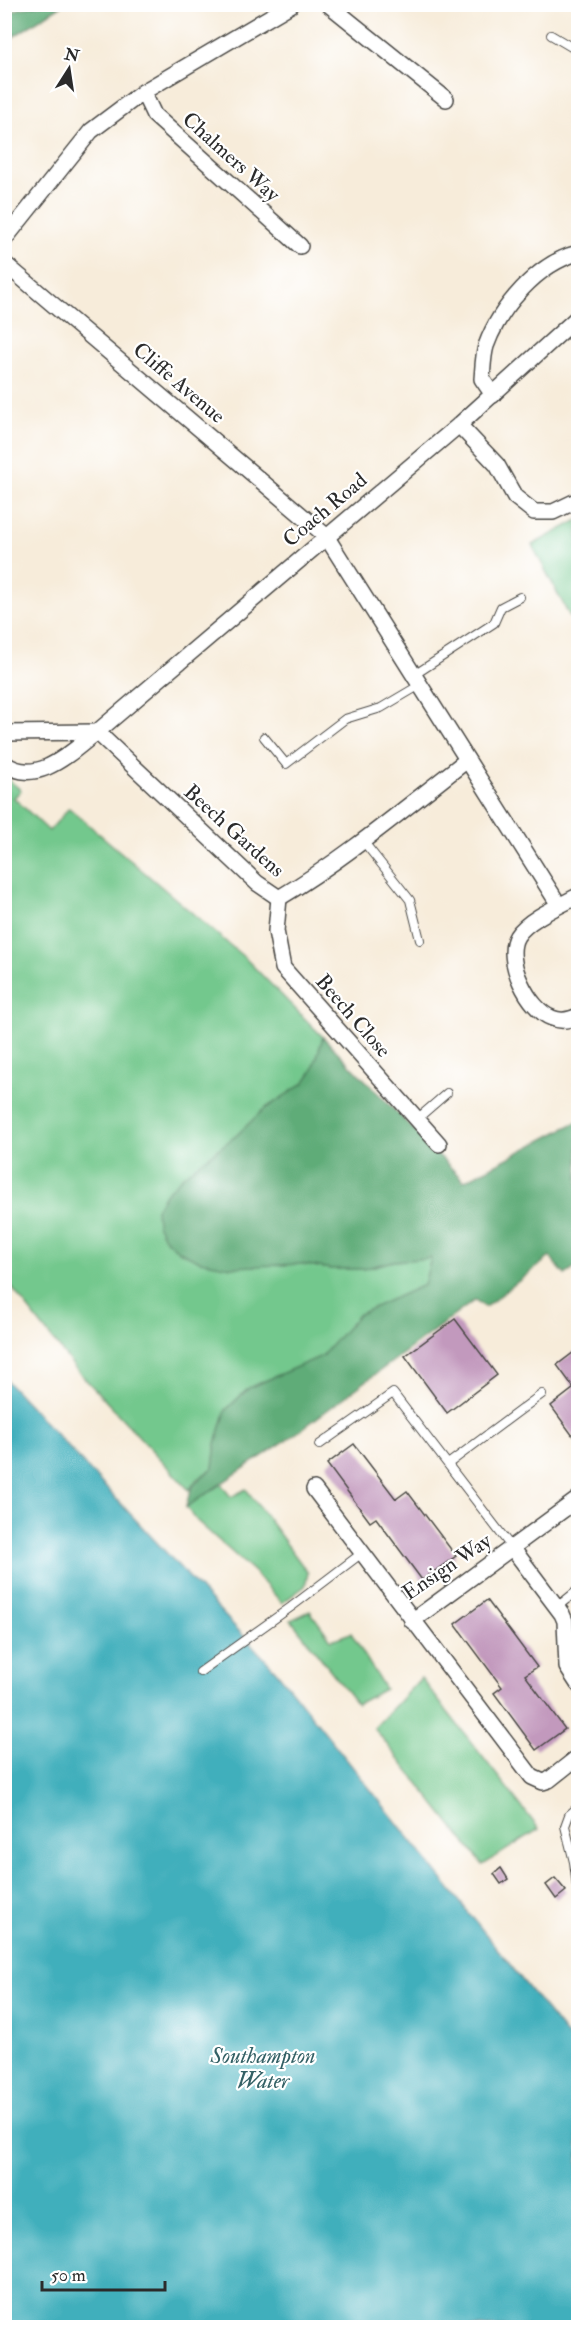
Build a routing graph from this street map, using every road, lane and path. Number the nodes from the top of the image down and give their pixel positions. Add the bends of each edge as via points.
1 (292, 4) edge
2 (328, 4) edge
3 (551, 35) dead end
4 (579, 51) edge
5 (143, 92) junction
6 (446, 99) dead end
7 (4, 240) edge
8 (300, 246) dead end
9 (579, 253) edge
10 (4, 263) edge
11 (579, 317) edge
12 (493, 395) junction
13 (459, 425) junction
14 (579, 500) edge
15 (327, 536) junction
16 (520, 597) dead end
17 (417, 680) junction
18 (97, 732) junction
19 (4, 733) edge
20 (264, 737) dead end
21 (468, 760) junction
22 (8, 766) edge
23 (363, 841) junction
24 (579, 896) edge
25 (279, 898) junction
26 (559, 905) junction
27 (420, 940) dead end
28 (579, 1016) edge
29 (447, 1093) dead end
30 (417, 1119) junction
31 (439, 1144) dead end
32 (542, 1394) dead end
33 (320, 1445) dead end
34 (448, 1464) junction
35 (314, 1489) dead end
36 (579, 1499) edge
37 (513, 1549) junction
38 (362, 1553) junction
39 (579, 1590) edge
40 (557, 1607) junction
41 (412, 1621) junction
42 (200, 1672) dead end
43 (579, 1684) edge
44 (579, 1757) edge
45 (579, 1807) edge
46 (579, 1896) edge

1 - 5 street
2 - 6 street
3 - 4 lane
5 - 7 street via 91,130
5 - 8 street, Chalmers Way via 154,116
9 - 12 street via 544,268 521,290 495,326 486,348 482,379
10 - 15 street, Cliffe Avenue
11 - 12 street, Coach Road
12 - 13 street, Coach Road
13 - 14 street via 497,465 515,497 534,512 552,512
13 - 15 street, Coach Road
15 - 17 street
15 - 18 street, Coach Road
16 - 17 lane via 501,607 494,623
17 - 20 lane via 381,708 345,719 286,764
17 - 21 street
18 - 19 street
18 - 22 street, Coach Road via 53,765 33,772
18 - 25 street, Beech Gardens via 257,883
21 - 23 street, Beech Gardens
21 - 26 street
23 - 25 street, Beech Gardens
23 - 27 lane via 410,900
24 - 26 street
25 - 30 street, Beech Close via 276,932 283,968
26 - 28 street via 522,930 513,945 514,968 544,1014 564,1021
29 - 30 lane
30 - 31 street, Beech Close
32 - 34 lane
33 - 34 lane via 393,1393
34 - 37 lane
35 - 38 street, Ensign Way
36 - 37 street, Ensign Way
37 - 40 street
37 - 41 street, Ensign Way
38 - 41 street, Ensign Way
38 - 42 lane
39 - 40 lane
40 - 43 street via 565,1621 567,1667
41 - 44 street via 536,1780 549,1780
45 - 46 lane via 569,1815 565,1826

